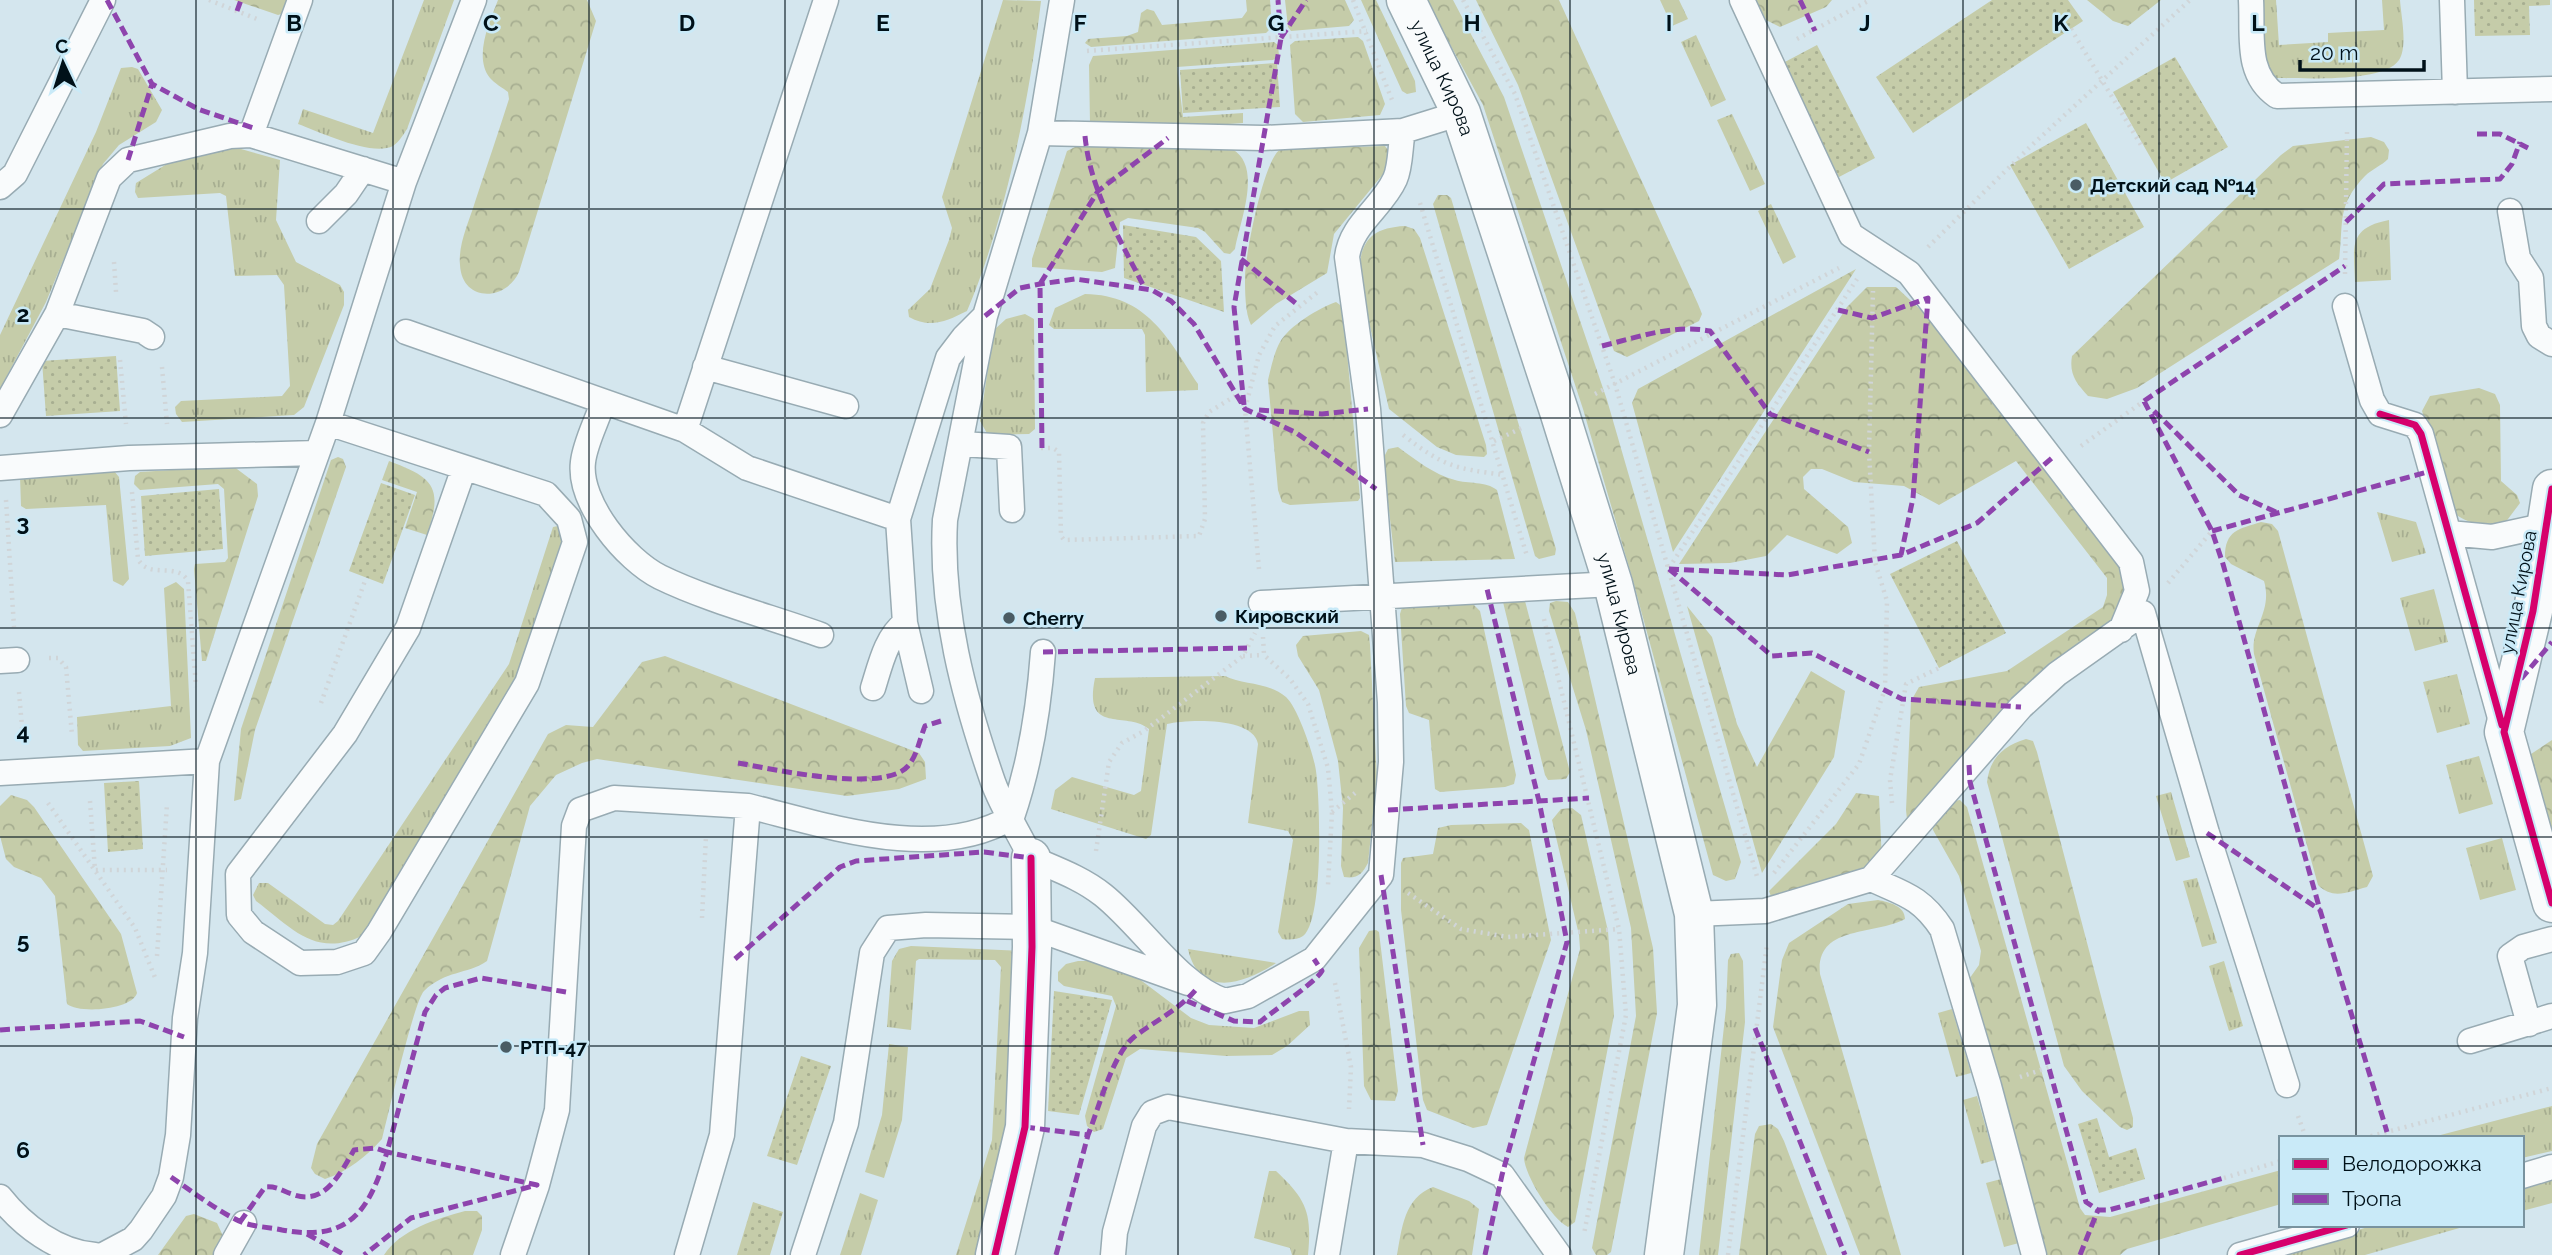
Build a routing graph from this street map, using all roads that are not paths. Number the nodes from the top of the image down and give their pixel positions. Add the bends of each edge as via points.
1 (103, 0) edge
2 (300, 0) edge
3 (474, 0) edge
4 (826, 0) edge
5 (1062, 0) edge
6 (1406, 0) edge
7 (1742, 0) edge
8 (2251, 0) edge
9 (2452, 0) edge
10 (2552, 89) edge
11 (2455, 92) junction
12 (1461, 113) junction
13 (1403, 131) junction
14 (1040, 133) junction
15 (251, 135) junction
16 (363, 169) junction
17 (404, 182) junction
18 (0, 187) edge
19 (2510, 211) dead end
20 (318, 221) dead end
21 (2345, 306) road end
22 (57, 314) junction
23 (985, 316) junction
24 (406, 332) dead end
25 (152, 338) road end
26 (2552, 344) edge
27 (705, 367) junction
28 (603, 402) junction
29 (846, 406) dead end
30 (0, 415) edge
31 (328, 423) junction
32 (685, 430) junction
33 (961, 444) junction
34 (317, 453) junction
35 (2, 468) edge
36 (464, 468) junction
37 (2550, 507) edge
38 (1012, 510) dead end
39 (898, 519) junction
40 (2449, 533) junction
41 (1613, 584) junction
42 (1384, 594) junction
43 (1261, 603) road end
44 (905, 623) junction
45 (2121, 630) junction
46 (821, 635) dead end
47 (1043, 652) dead end
48 (873, 688) dead end
49 (921, 691) dead end
50 (2504, 732) junction
51 (207, 761) junction
52 (0, 773) edge
53 (748, 806) junction
54 (1012, 817) junction
55 (1031, 858) junction
56 (1871, 879) junction
57 (2552, 903) edge
58 (1694, 914) junction
59 (1031, 927) junction
60 (2552, 939) edge
61 (1198, 987) junction
62 (2540, 1020) edge
63 (2470, 1041) dead end
64 (2287, 1085) dead end
65 (1346, 1142) junction
66 (2552, 1167) edge
67 (2524, 1175) edge
68 (0, 1197) edge
69 (244, 1223) dead end
70 (2340, 1227) edge
71 (51, 1249) edge
72 (95, 1255) edge
73 (103, 1255) edge
74 (226, 1255) edge
75 (513, 1255) edge
76 (687, 1255) edge
77 (803, 1255) edge
78 (995, 1255) edge
79 (1113, 1255) edge
80 (1327, 1255) edge
81 (1559, 1255) edge
82 (1664, 1255) edge
83 (2034, 1255) edge
84 (2240, 1255) edge

1 - 18 lane via 15,174
2 - 15 lane
3 - 17 lane
4 - 27 lane
5 - 14 lane
6 - 12 main road, улица Кирова
7 - 45 lane via 1851,235 1909,273 2132,562 2137,591
8 - 11 lane via 2254,64 2262,86 2277,96
9 - 11 lane
10 - 11 lane
12 - 13 lane
12 - 41 main road, улица Кирова
13 - 14 lane via 1249,138
13 - 42 lane via 1395,179 1348,244
14 - 23 lane
15 - 16 lane
15 - 22 lane via 128,160 109,178
16 - 17 lane
16 - 20 lane
17 - 31 lane
19 - 26 lane via 2518,258 2531,278 2533,326
21 - 40 lane via 2372,401 2380,414 2415,425 2421,434
22 - 25 lane via 143,331
22 - 30 lane
23 - 33 lane
23 - 39 lane via 948,358
24 - 28 lane
27 - 29 lane
27 - 32 lane
28 - 32 lane
28 - 46 lane via 583,461 583,477 607,529 659,576
31 - 34 lane
31 - 36 lane
32 - 39 lane via 747,468
33 - 38 lane via 1009,447
33 - 54 lane via 944,534 951,632 994,784
34 - 35 lane via 170,456
34 - 51 lane
36 - 36 lane via 547,494 569,519 575,542 527,683 379,932 364,953 337,962 300,963 253,932 239,915 238,874 338,744 408,628
37 - 40 lane via 2492,537
37 - 50 main road, улица Кирова via 2533,611
39 - 44 lane
40 - 50 lane
41 - 42 lane
41 - 58 main road, улица Кирова
42 - 43 lane
42 - 61 lane via 1391,762 1381,875 1314,959 1241,1000 1226,1002
44 - 48 lane via 886,650
44 - 49 lane
45 - 56 lane via 2057,674 2021,707
45 - 64 lane via 2143,613
47 - 54 lane via 1039,704
50 - 57 main road, улица Кирова
51 - 52 lane
51 - 73 lane via 195,953 171,1177 141,1230
53 - 54 lane via 818,824 936,841 989,831
53 - 75 lane via 614,798 580,810 574,826 557,1110
53 - 76 lane via 722,1135
54 - 55 lane
55 - 59 main road
55 - 61 lane via 1092,887
56 - 58 lane via 1765,911
56 - 83 lane via 1910,895 1928,908 1942,929
58 - 82 main road, улица Кирова via 1697,1005
59 - 61 lane
59 - 77 lane via 888,928 872,953 846,1123
59 - 78 main road via 1023,1147
60 - 62 lane via 2510,956
62 - 63 lane
65 - 79 lane via 1190,1110 1168,1107 1152,1113 1144,1126
65 - 80 lane
65 - 81 lane via 1423,1145 1502,1175
66 - 67 lane
68 - 71 lane
69 - 74 lane
70 - 84 lane
71 - 72 lane

